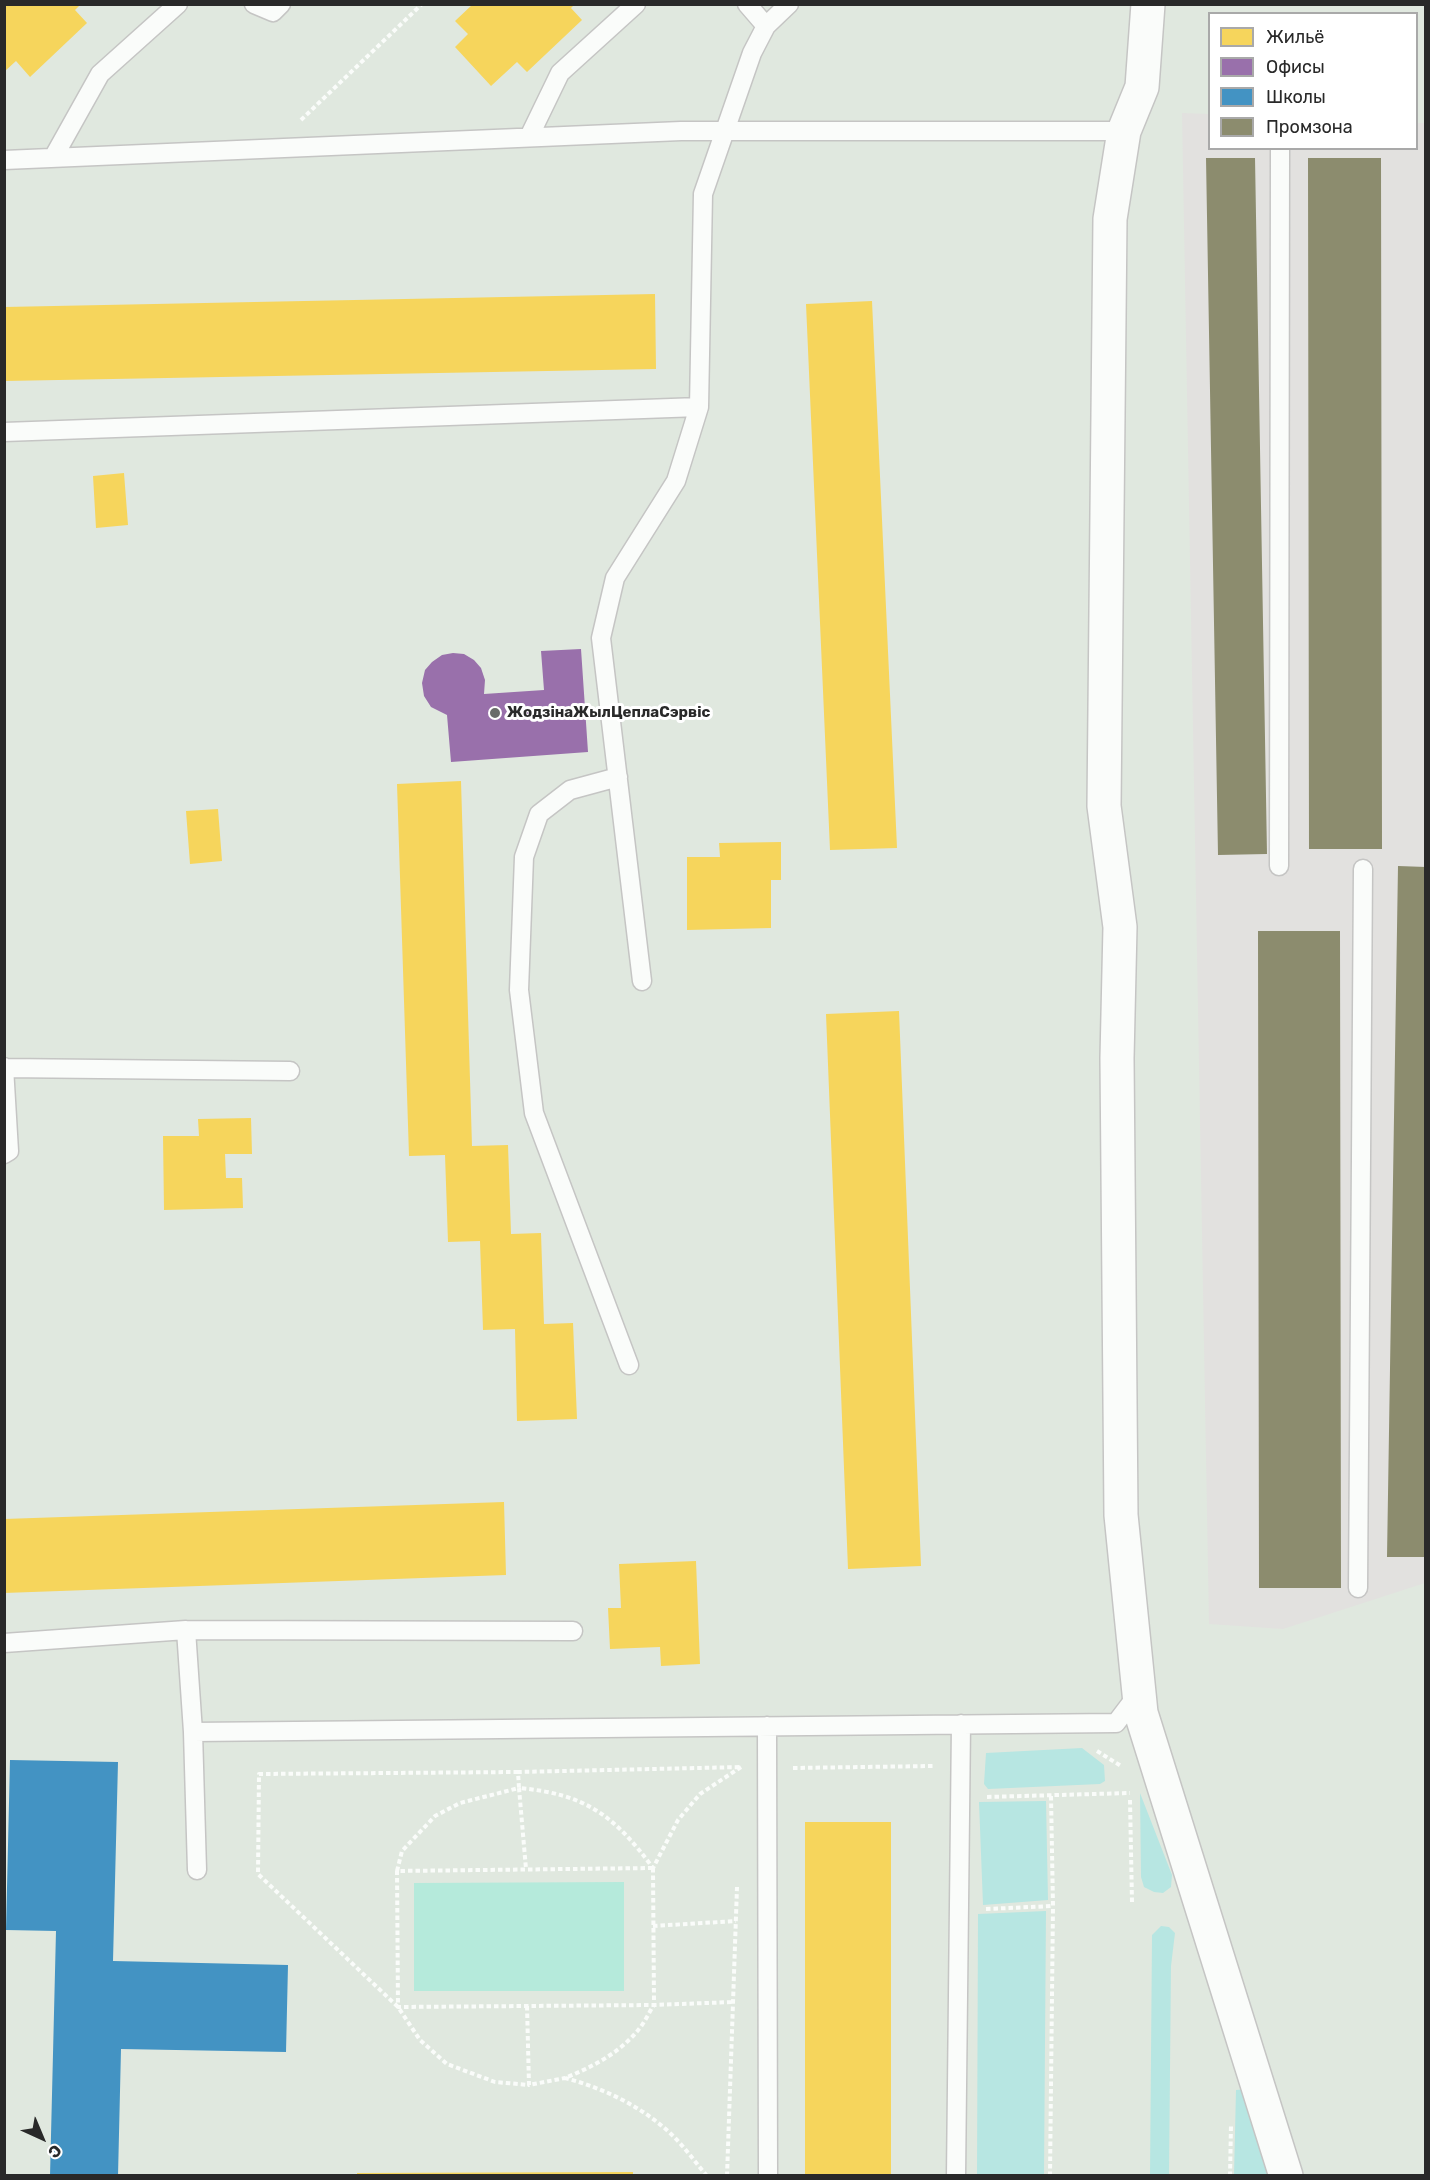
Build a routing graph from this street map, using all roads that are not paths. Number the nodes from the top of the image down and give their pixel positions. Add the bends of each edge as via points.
1 (178, 4) edge
2 (254, 4) edge
3 (281, 4) edge
4 (636, 4) edge
5 (747, 4) edge
6 (789, 4) edge
7 (1148, 4) edge
8 (766, 26) junction
9 (724, 131) junction
10 (1124, 131) junction
11 (529, 137) junction
12 (1280, 150) edge
13 (53, 158) junction
14 (4, 160) edge
15 (699, 407) junction
16 (4, 432) edge
17 (618, 777) junction
18 (1279, 866) dead end
19 (1363, 869) dead end
20 (642, 981) dead end
21 (5, 1068) edge
22 (290, 1071) dead end
23 (4, 1154) edge
24 (628, 1365) dead end
25 (1358, 1588) dead end
26 (186, 1630) junction
27 (573, 1631) dead end
28 (4, 1643) edge
29 (1139, 1692) junction
30 (961, 1724) junction
31 (766, 1726) junction
32 (193, 1732) junction
33 (197, 1870) dead end
34 (768, 2175) edge
35 (956, 2175) edge
36 (1286, 2175) edge

1 - 13 lane via 100,74
2 - 3 lane via 273,12
4 - 11 lane via 560,73
5 - 8 lane
6 - 8 lane
7 - 10 street via 1142,87
8 - 9 lane
9 - 10 lane
9 - 11 lane
9 - 15 lane via 703,194
10 - 29 street via 1110,219 1104,806 1120,927 1117,1058 1121,1515
11 - 13 lane
12 - 18 lane
13 - 14 lane
15 - 16 lane
15 - 17 lane via 676,481 615,578 601,638
17 - 20 lane
17 - 24 lane via 570,790 539,814 524,857 519,990 534,1113
19 - 25 lane
21 - 22 lane
21 - 23 lane via 9,1151
26 - 27 lane
26 - 28 lane
26 - 32 lane
29 - 30 lane via 1116,1723
29 - 36 street via 1141,1713
30 - 31 lane
30 - 35 lane
31 - 32 lane
31 - 34 lane
32 - 33 lane

